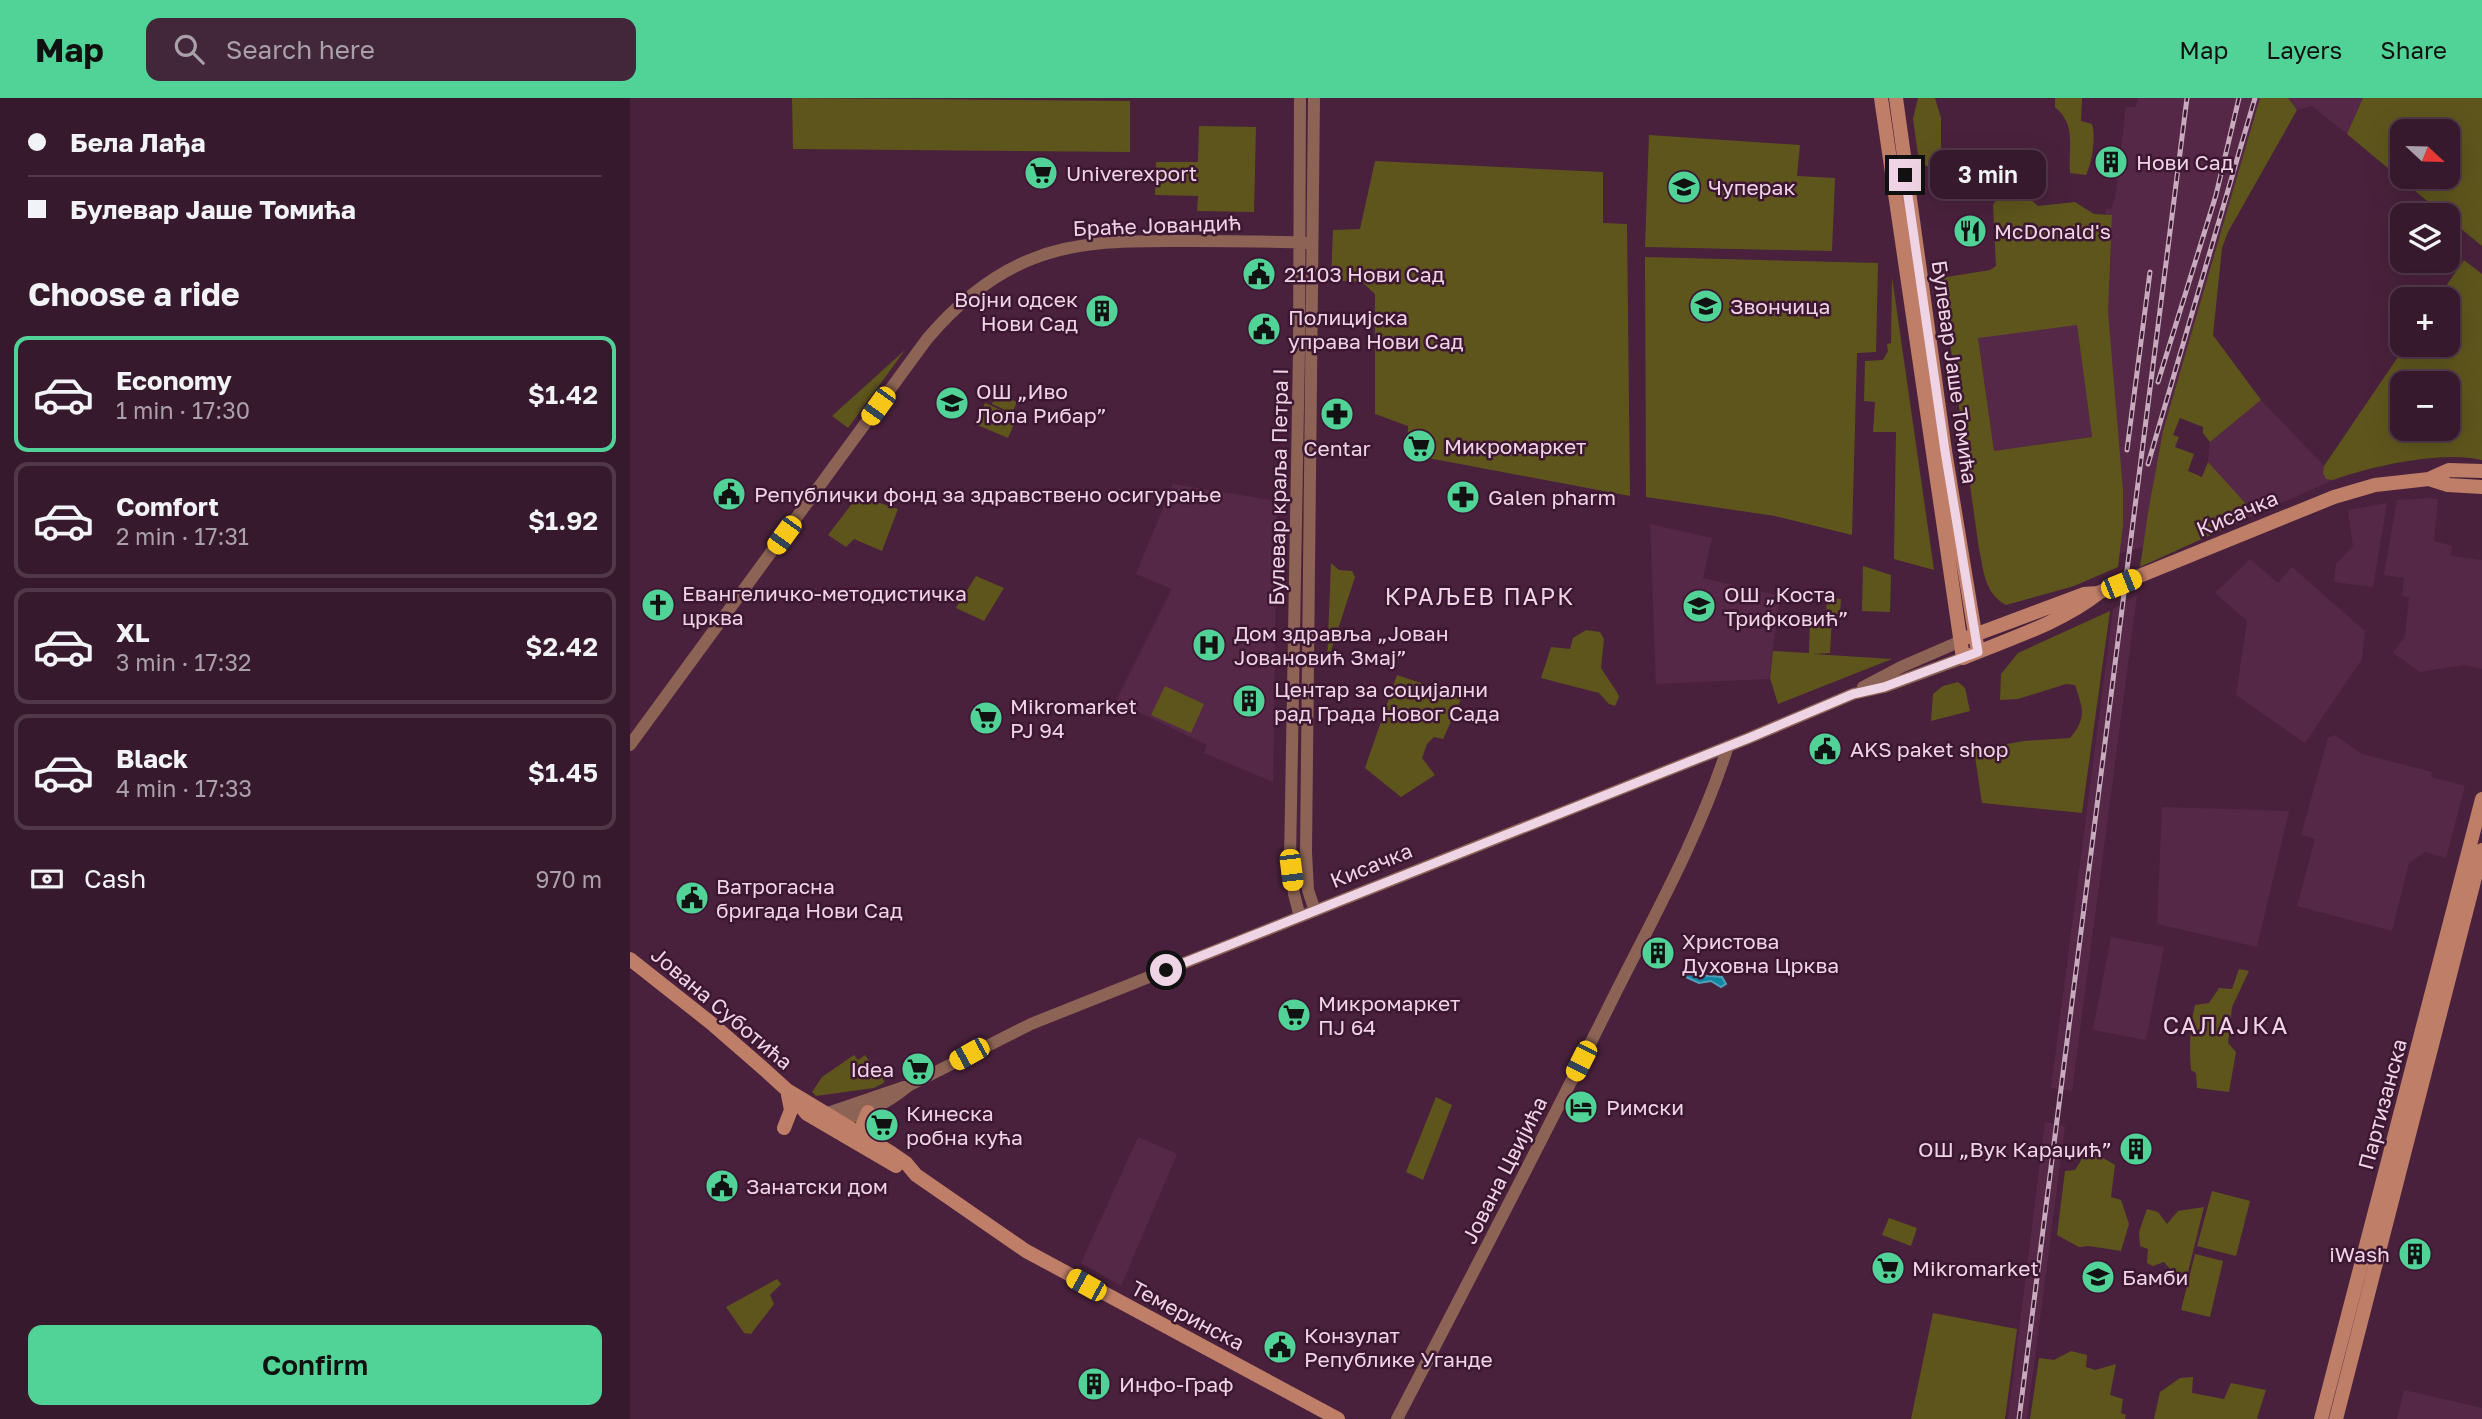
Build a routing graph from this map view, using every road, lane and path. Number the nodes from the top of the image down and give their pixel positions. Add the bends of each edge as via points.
1 (1300, 98) edge
2 (1314, 98) edge
3 (1881, 98) edge
4 (1895, 98) edge
5 (1305, 242) junction
6 (2482, 471) edge
7 (2429, 479) junction
8 (2482, 487) edge
9 (2100, 592) junction
10 (1975, 635) junction
11 (1961, 640) junction
12 (1978, 652) junction
13 (1963, 658) junction
14 (1853, 694) junction
15 (630, 745) edge
16 (1728, 746) junction
17 (2482, 799) edge
18 (2482, 850) edge
19 (1315, 911) junction
20 (1300, 917) junction
21 (630, 959) edge
22 (908, 1086) junction
23 (787, 1090) junction
24 (868, 1112) junction
25 (826, 1120) junction
26 (784, 1128) dead end
27 (867, 1138) junction
28 (916, 1175) junction
29 (1338, 1419) edge
30 (1397, 1419) edge
31 (2321, 1419) edge
32 (2336, 1419) edge

1 - 5 street, Булевар краља Петра I
2 - 5 street, Булевар краља Петра I
3 - 11 main road, Булевар Јаше Томића
4 - 10 main road, Булевар Јаше Томића
5 - 15 street, Браће Јовандић via 1149,241 1062,249 1032,258 970,297 927,340
5 - 19 street, Булевар краља Петра I via 1306,852 1308,890
5 - 20 street, Булевар краља Петра I via 1290,860
6 - 7 main road via 2449,470
7 - 8 main road
7 - 9 main road, Кисачка via 2359,489 2311,505
9 - 10 main road, Кисачка
9 - 12 main road, Кисачка via 2086,603
10 - 11 main road, Кисачка
10 - 12 main road, Булевар Јаше Томића
11 - 13 main road, Булевар Јаше Томића
11 - 14 street, Кисачка
12 - 13 main road, Кисачка
13 - 14 street, Кисачка
14 - 16 street, Кисачка
16 - 19 street, Кисачка
16 - 30 street, Јована Цвијића via 1706,806 1634,956
17 - 31 main road, Партизанска
18 - 32 main road, Партизанска
19 - 20 street, Кисачка
20 - 22 street, Кисачка via 1031,1024
21 - 23 main road, Јована Суботића
22 - 24 street, Кисачка
22 - 25 street, Кисачка via 894,1088
23 - 25 main road, Јована Суботића
23 - 26 main road via 791,1110
24 - 25 street, Кисачка
24 - 27 main road via 863,1124
25 - 27 main road, Темеринска
25 - 28 main road, Темеринска
27 - 28 main road, Темеринска via 906,1163
28 - 29 main road, Темеринска via 1026,1251

